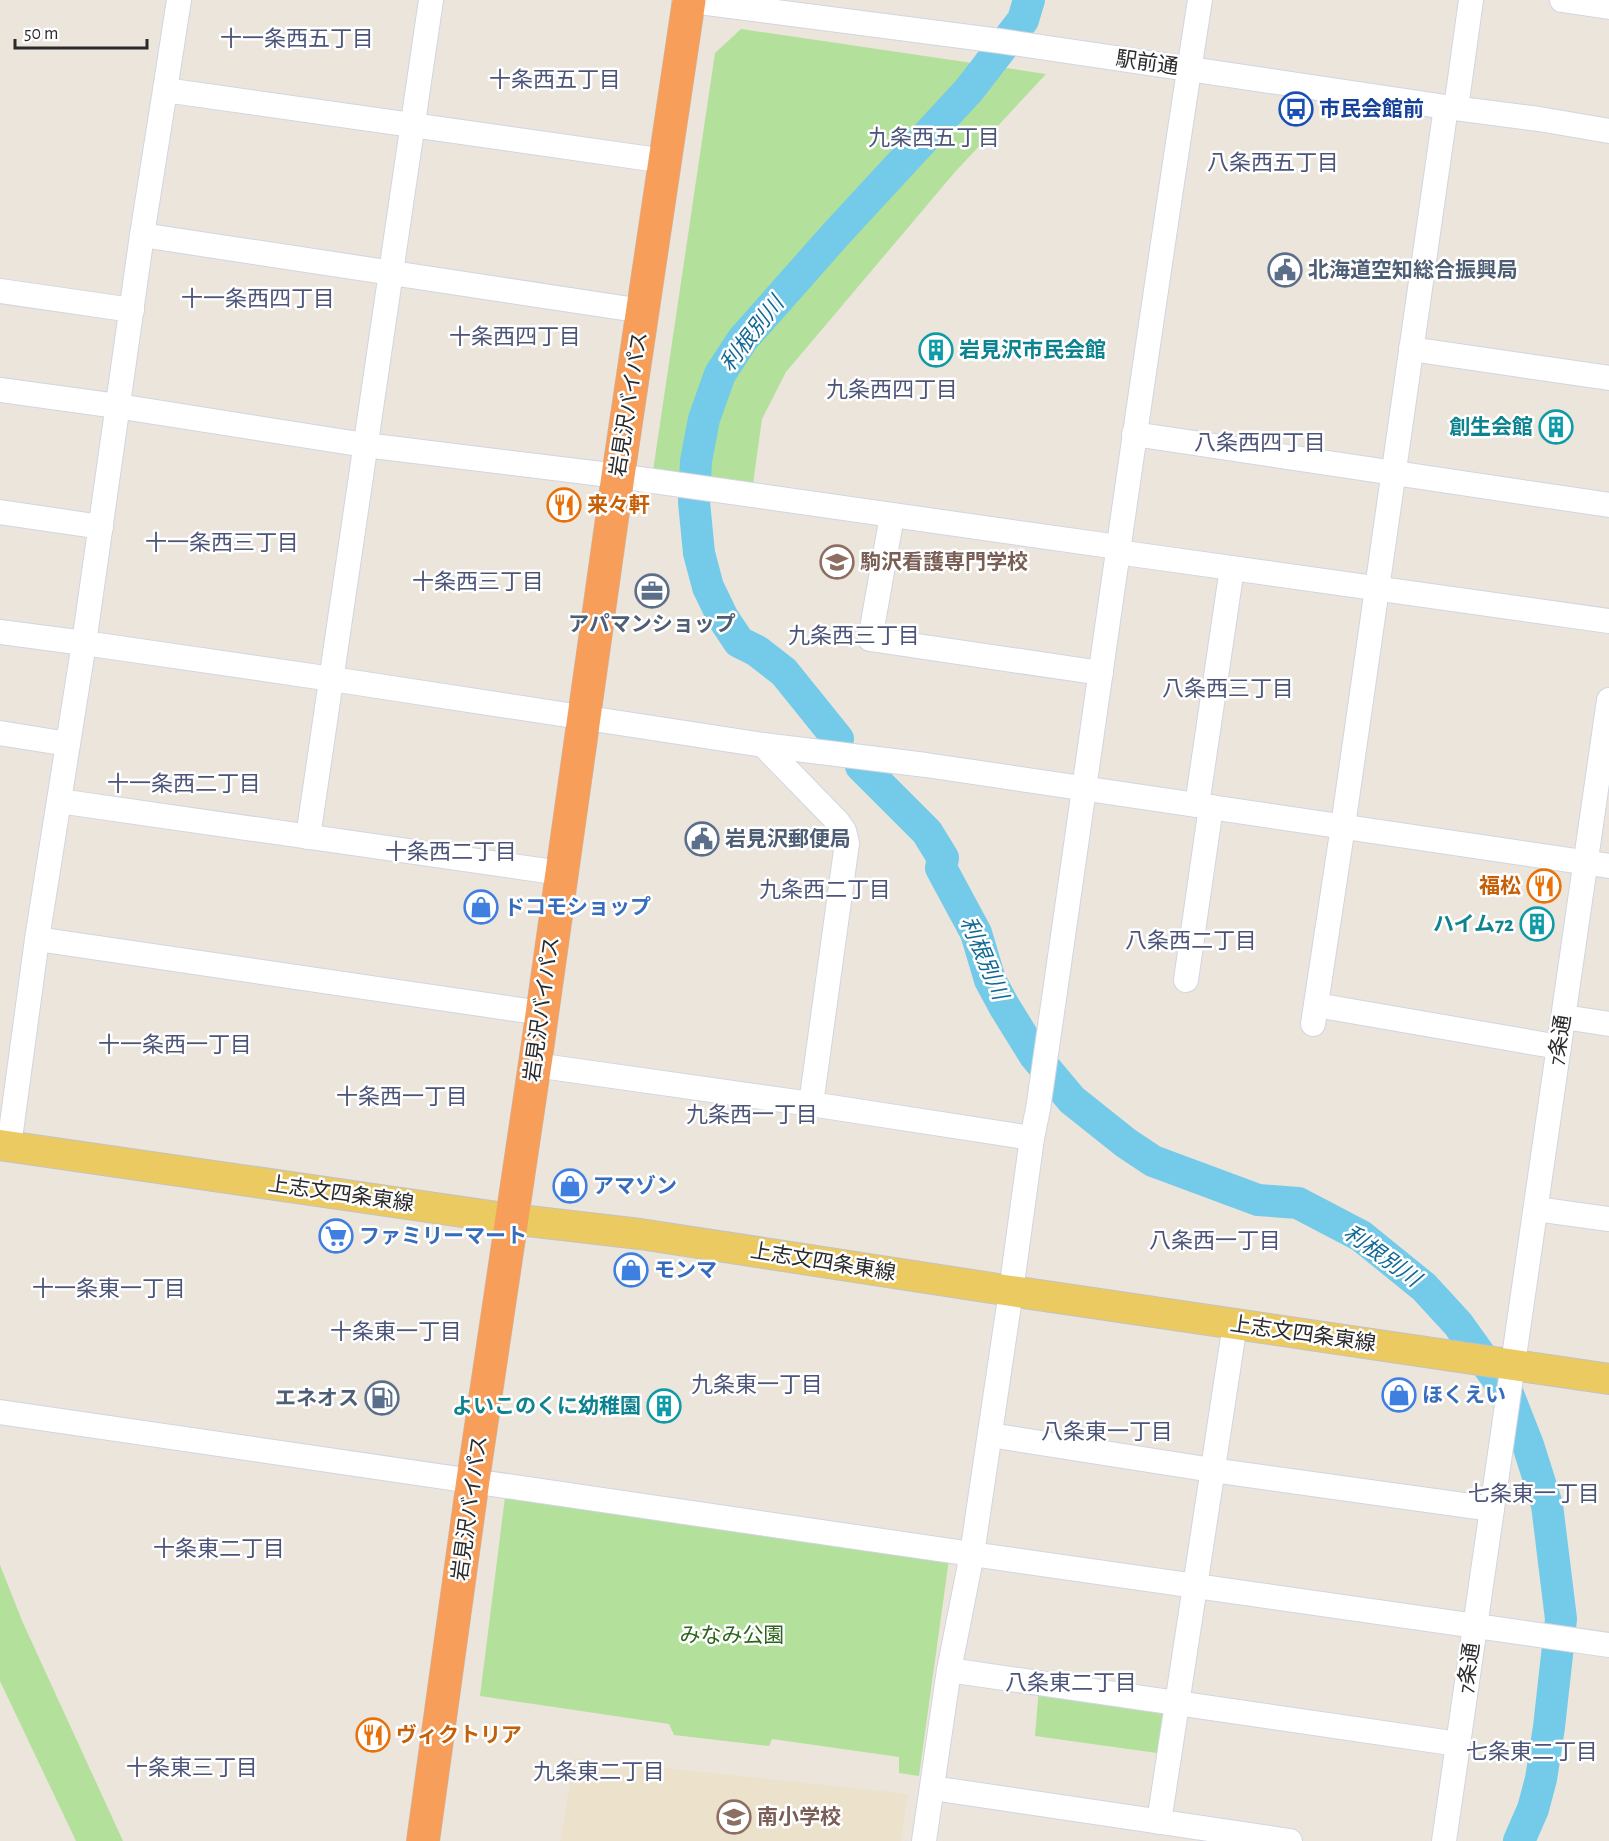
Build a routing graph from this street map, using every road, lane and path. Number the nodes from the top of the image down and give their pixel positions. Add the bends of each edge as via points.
1 (179, 0) edge
2 (432, 0) edge
3 (684, 0) edge
4 (688, 0) edge
5 (1200, 0) edge
6 (1472, 0) edge
7 (1562, 0) edge
8 (1609, 7) edge
9 (1189, 69) junction
10 (165, 90) junction
11 (1451, 107) junction
12 (412, 125) junction
13 (1609, 131) edge
14 (665, 161) junction
15 (142, 235) junction
16 (391, 272) junction
17 (0, 291) edge
18 (132, 310) junction
19 (643, 311) junction
20 (1412, 349) junction
21 (1609, 378) edge
22 (0, 390) edge
23 (117, 406) junction
24 (1134, 434) junction
25 (365, 445) junction
26 (1394, 474) junction
27 (618, 476) junction
28 (1609, 505) edge
29 (0, 512) edge
30 (892, 516) junction
31 (101, 527) junction
32 (1117, 549) junction
33 (1232, 568) junction
34 (1378, 589) junction
35 (1609, 621) edge
36 (0, 632) edge
37 (84, 643) junction
38 (1101, 673) junction
39 (332, 679) junction
40 (1609, 700) edge
41 (584, 717) junction
42 (0, 733) edge
43 (68, 744) junction
44 (774, 747) junction
45 (1606, 748) edge
46 (1085, 789) junction
47 (59, 801) junction
48 (1204, 806) junction
49 (1343, 826) junction
50 (308, 837) junction
51 (1597, 865) edge
52 (561, 873) junction
53 (37, 939) junction
54 (1185, 980) dead end
55 (542, 1013) junction
56 (1564, 1017) junction
57 (1609, 1024) edge
58 (1559, 1047) junction
59 (535, 1065) junction
60 (811, 1104) junction
61 (1032, 1138) junction
62 (4, 1145) edge
63 (1536, 1209) junction
64 (511, 1219) junction
65 (1609, 1219) edge
66 (1011, 1292) junction
67 (1235, 1324) junction
68 (1520, 1363) junction
69 (1609, 1379) edge
70 (0, 1412) edge
71 (990, 1435) junction
72 (1212, 1470) junction
73 (473, 1480) junction
74 (1492, 1502) junction
75 (972, 1554) junction
76 (1194, 1586) junction
77 (1475, 1625) junction
78 (1603, 1644) edge
79 (949, 1670) junction
80 (1177, 1702) junction
81 (1458, 1744) junction
82 (932, 1788) junction
83 (1159, 1822) junction
84 (423, 1841) edge
85 (924, 1841) edge
86 (1290, 1841) edge
87 (1444, 1841) edge

1 - 10 street
2 - 12 street
3 - 4 street, 駅前通
4 - 9 street, 駅前通
4 - 14 highway, 岩見沢バイパス
5 - 9 street
6 - 11 street
7 - 8 street
9 - 11 street, 駅前通
9 - 24 street
10 - 12 street
10 - 15 street
11 - 13 street, 駅前通
11 - 20 street
12 - 14 street
12 - 16 street
14 - 19 highway, 岩見沢バイパス
15 - 16 street
15 - 18 street
16 - 19 street
16 - 25 street
17 - 18 street
18 - 23 street
19 - 27 highway, 岩見沢バイパス
20 - 21 street
20 - 26 street
22 - 23 street
23 - 25 street
23 - 31 street
24 - 26 street
24 - 32 street
25 - 27 street
25 - 39 street
26 - 28 street
26 - 34 street
27 - 30 street
27 - 41 highway, 岩見沢バイパス
29 - 31 street
30 - 32 street
30 - 38 street via 870,639
31 - 37 street
32 - 33 street
32 - 38 street
33 - 34 street
33 - 48 street
34 - 35 street
34 - 49 street
36 - 37 street
37 - 39 street
37 - 43 street
38 - 46 street
39 - 41 street
39 - 50 street
40 - 45 street, 7条通
41 - 44 street
41 - 52 highway, 岩見沢バイパス
42 - 43 street
43 - 47 street
44 - 46 street
44 - 60 street via 837,821 847,843
45 - 51 street, 7条通
46 - 48 street
46 - 61 street
47 - 50 street
47 - 53 street
48 - 49 street
48 - 54 street
49 - 51 street
49 - 58 street via 1314,1014
50 - 52 street
51 - 56 street, 7条通
52 - 55 highway, 岩見沢バイパス
53 - 55 street
53 - 62 street
55 - 59 highway, 岩見沢バイパス
56 - 57 street
56 - 58 street, 7条通
58 - 63 street, 7条通
59 - 60 street
59 - 64 highway, 岩見沢バイパス
60 - 61 street
61 - 66 street
62 - 64 main road, 上志文四条東線
63 - 65 street
63 - 68 street, 7条通
64 - 66 main road, 上志文四条東線 via 640,1234
64 - 73 highway, 岩見沢バイパス
66 - 67 main road, 上志文四条東線
66 - 71 street
67 - 68 main road, 上志文四条東線
67 - 72 street
68 - 69 main road, 上志文四条東線
68 - 74 street, 7条通
70 - 73 street
71 - 72 street
71 - 75 street
72 - 74 street
72 - 76 street
73 - 75 street
73 - 84 highway, 岩見沢バイパス
74 - 77 street, 7条通
75 - 76 street
75 - 79 street
76 - 77 street
76 - 80 street
77 - 78 street
77 - 81 street, 7条通
79 - 80 street
79 - 82 street
80 - 81 street
80 - 83 street
81 - 87 street, 7条通
82 - 83 street
82 - 85 street
83 - 86 street

